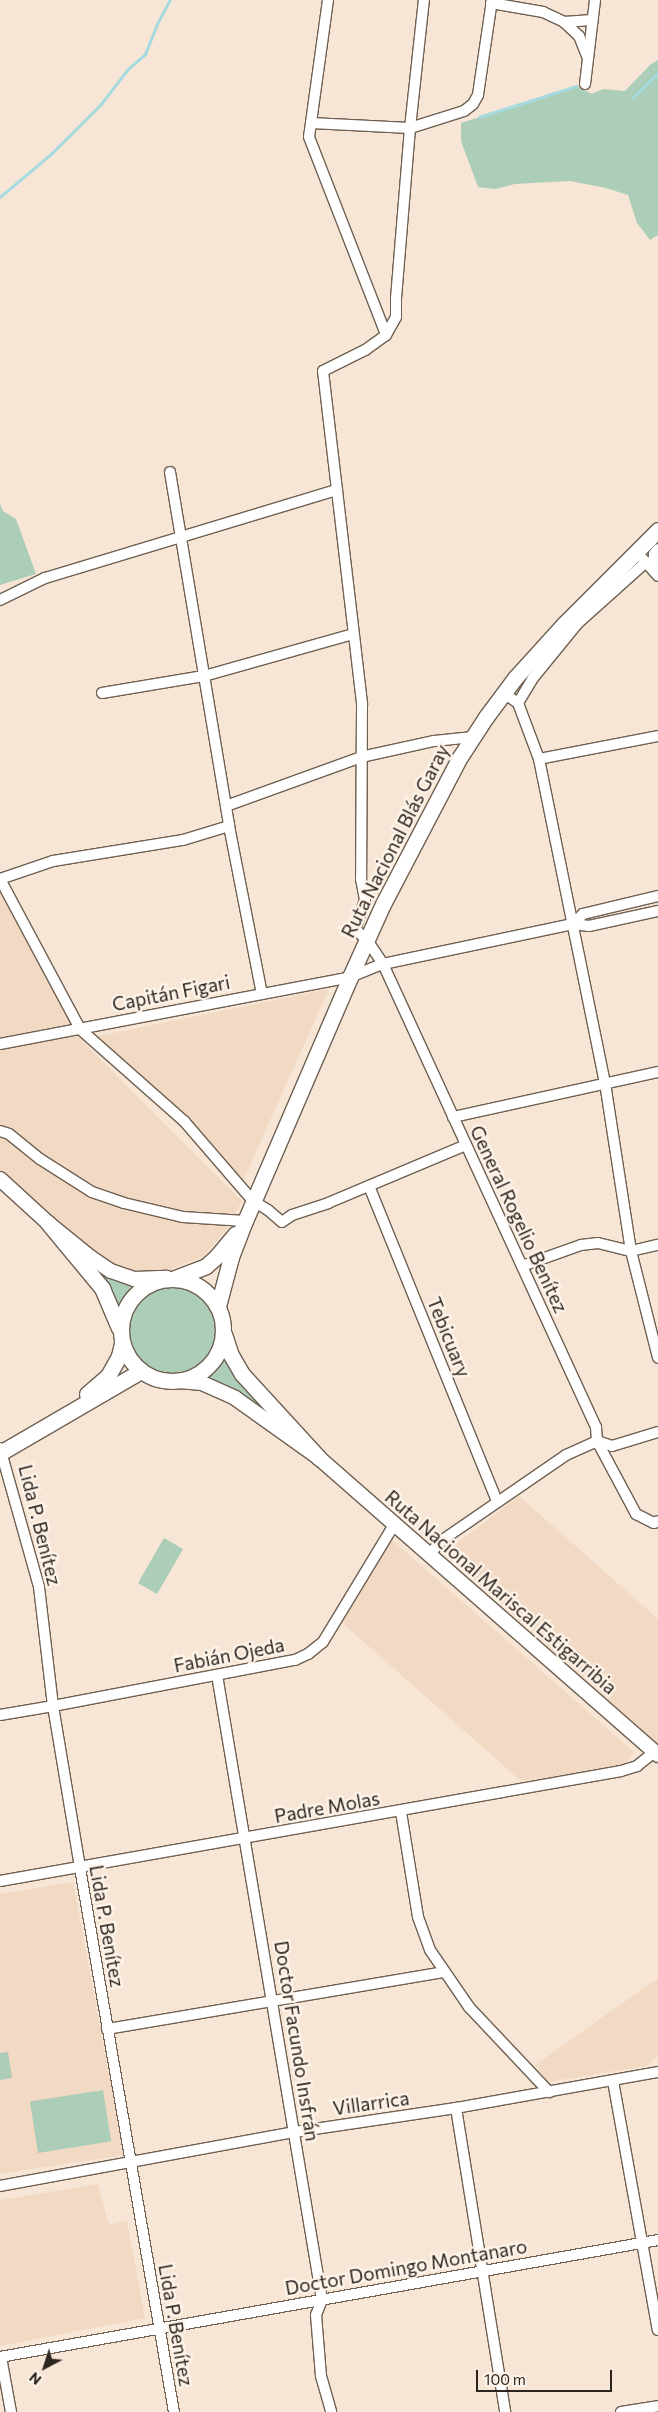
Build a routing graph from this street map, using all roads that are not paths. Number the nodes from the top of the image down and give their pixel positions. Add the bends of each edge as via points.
1 (328, 0) edge
2 (424, 0) edge
3 (595, 0) edge
4 (492, 1) edge
5 (592, 20) junction
6 (564, 22) junction
7 (588, 58) junction
8 (585, 84) dead end
9 (311, 123) junction
10 (410, 128) junction
11 (386, 335) junction
12 (170, 472) dead end
13 (337, 490) junction
14 (658, 530) edge
15 (180, 536) junction
16 (658, 549) edge
17 (648, 565) edge
18 (0, 600) edge
19 (353, 634) junction
20 (204, 676) junction
21 (102, 693) dead end
22 (504, 693) junction
23 (518, 703) junction
24 (658, 736) edge
25 (473, 737) junction
26 (361, 758) junction
27 (539, 759) junction
28 (226, 806) junction
29 (229, 826) junction
30 (0, 878) edge
31 (658, 896) edge
32 (658, 911) edge
33 (573, 924) junction
34 (367, 940) junction
35 (383, 964) junction
36 (350, 977) junction
37 (262, 994) junction
38 (80, 1029) junction
39 (0, 1044) edge
40 (658, 1072) edge
41 (605, 1082) junction
42 (453, 1117) junction
43 (0, 1131) edge
44 (466, 1145) junction
45 (0, 1178) edge
46 (369, 1186) junction
47 (253, 1201) junction
48 (245, 1221) junction
49 (48, 1223) junction
50 (658, 1245) edge
51 (631, 1251) junction
52 (522, 1266) junction
53 (171, 1278) junction
54 (218, 1306) junction
55 (224, 1333) junction
56 (121, 1337) junction
57 (656, 1344) edge
58 (658, 1358) edge
59 (142, 1371) junction
60 (179, 1381) junction
61 (658, 1432) edge
62 (597, 1441) junction
63 (1, 1448) edge
64 (319, 1458) junction
65 (497, 1502) junction
66 (658, 1522) edge
67 (395, 1523) junction
68 (430, 1554) junction
69 (217, 1675) junction
70 (53, 1706) junction
71 (0, 1715) edge
72 (656, 1753) edge
73 (401, 1812) junction
74 (246, 1838) junction
75 (80, 1868) junction
76 (0, 1881) edge
77 (444, 1972) junction
78 (272, 2001) junction
79 (107, 2029) junction
80 (658, 2072) edge
81 (613, 2081) junction
82 (549, 2092) junction
83 (456, 2108) junction
84 (294, 2132) junction
85 (130, 2162) junction
86 (0, 2186) edge
87 (658, 2240) edge
88 (642, 2243) junction
89 (483, 2271) junction
90 (322, 2300) junction
91 (160, 2328) junction
92 (658, 2330) edge
93 (0, 2357) edge
94 (658, 2406) edge
95 (11, 2412) edge
96 (174, 2412) edge
97 (332, 2412) edge
98 (505, 2412) edge
99 (621, 2412) edge

1 - 9 street
2 - 10 street
3 - 5 street
4 - 6 street via 543,12
4 - 10 street via 478,95 473,104 464,111
5 - 6 street
5 - 7 street
6 - 7 street via 579,36
7 - 8 street
9 - 10 street
9 - 11 street via 309,137
10 - 11 street via 396,317
11 - 13 street via 365,350 323,371
12 - 15 street
13 - 15 street
13 - 19 street
14 - 17 highway, Ruta Nacional Blás Garay
15 - 18 street via 45,578
15 - 20 street
16 - 17 street
17 - 22 highway, Ruta Nacional Blás Garay via 564,624
17 - 23 street via 578,624 533,678
19 - 20 street
19 - 26 street via 362,705
20 - 21 street
20 - 28 street
22 - 23 street
22 - 25 highway, Ruta Nacional Blás Garay
23 - 27 street
24 - 27 street
25 - 26 street via 434,741
25 - 34 highway, Ruta Nacional Blás Garay
26 - 28 street
26 - 34 street, General Rogelio Benítez via 361,879 365,900 355,929
27 - 33 street
28 - 29 street
29 - 30 street via 183,840 54,861
29 - 37 street
30 - 38 street
31 - 33 street via 583,914
32 - 33 street via 589,926
33 - 35 street, Capitán Figari
33 - 41 street
34 - 35 street, General Rogelio Benítez
34 - 36 highway, Ruta Nacional Blás Garay
35 - 36 street, Capitán Figari
35 - 42 street, General Rogelio Benítez
36 - 37 street, Capitán Figari
36 - 47 highway, Ruta Nacional Blás Garay
37 - 38 street, Capitán Figari
38 - 39 street, Capitán Figari
38 - 47 street via 184,1121
40 - 41 street
41 - 42 street
41 - 51 street
42 - 44 street, General Rogelio Benítez
43 - 48 street via 92,1192 183,1217
44 - 46 street
44 - 52 street, General Rogelio Benítez
45 - 49 main road
46 - 47 street via 292,1215 282,1222
46 - 65 street, Tebicuary
47 - 48 highway, Ruta Nacional Blás Garay
48 - 53 highway, Ruta Nacional Blás Garay via 216,1258 194,1272
48 - 54 highway, Ruta Nacional Blás Garay
49 - 53 main road via 111,1271 134,1278
49 - 56 highway via 102,1288 114,1310
50 - 51 street
51 - 52 street via 590,1243
51 - 57 street
52 - 62 street, General Rogelio Benítez via 596,1427
53 - 54 highway via 197,1284
53 - 56 highway via 152,1282 139,1290 122,1316
54 - 55 highway
55 - 60 highway via 221,1347 210,1365 193,1377
55 - 64 highway via 230,1354 242,1374
56 - 59 highway via 126,1354
56 - 63 highway via 115,1366 92,1391
57 - 58 street
59 - 60 highway via 153,1378
59 - 63 highway
60 - 64 main road, Ruta Nacional Mariscal Estigarribia via 202,1383 235,1398
61 - 62 street via 612,1446
62 - 65 street via 566,1455
62 - 66 street, General Rogelio Benítez via 636,1514
63 - 70 street, Lida P. Benítez via 39,1587
64 - 67 main road, Ruta Nacional Mariscal Estigarribia
65 - 68 street via 441,1541
67 - 68 main road, Ruta Nacional Mariscal Estigarribia
67 - 69 street, Fabián Ojeda via 323,1642 295,1660
68 - 72 main road, Ruta Nacional Mariscal Estigarribia
69 - 70 street, Fabián Ojeda
69 - 74 street, Doctor Facundo Insfrán
70 - 71 street, Fabián Ojeda
70 - 75 street, Lida P. Benítez
72 - 73 street, Padre Molas via 637,1766 622,1771
73 - 74 street, Padre Molas
73 - 77 street via 418,1917 430,1950
74 - 75 street, Padre Molas
74 - 78 street, Doctor Facundo Insfrán
75 - 76 street, Padre Molas
75 - 79 street, Lida P. Benítez
77 - 78 street
77 - 82 street via 469,2007
78 - 79 street
78 - 84 street, Doctor Facundo Insfrán
79 - 85 street, Lida P. Benítez
80 - 81 street, Villarrica
81 - 82 street, Villarrica
81 - 88 street
82 - 83 street, Villarrica
83 - 84 street, Villarrica
83 - 89 street
84 - 85 street, Villarrica
84 - 90 street, Doctor Facundo Insfrán
85 - 86 street, Villarrica
85 - 91 street, Lida P. Benítez
87 - 88 street, Doctor Domingo Montanaro
88 - 89 street, Doctor Domingo Montanaro
88 - 92 street
89 - 90 street, Doctor Domingo Montanaro
89 - 98 street
90 - 91 street, Doctor Domingo Montanaro
90 - 97 street, Doctor Facundo Insfrán via 316,2315 322,2376
91 - 93 street, Doctor Domingo Montanaro
91 - 96 street, Lida P. Benítez
93 - 95 street
94 - 99 street

